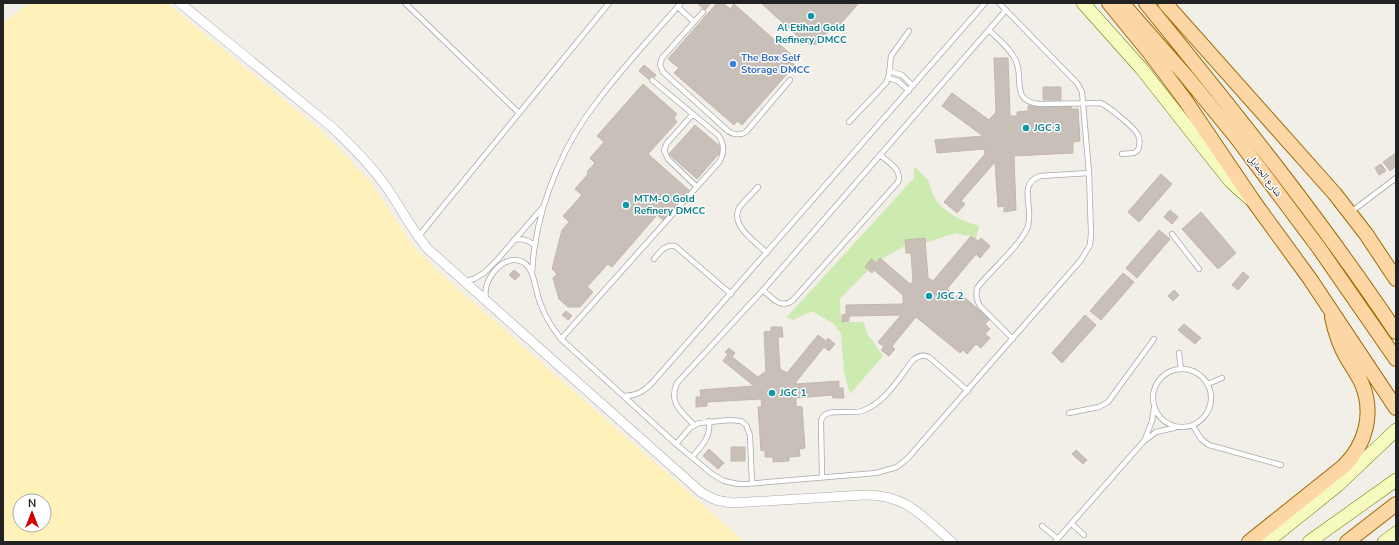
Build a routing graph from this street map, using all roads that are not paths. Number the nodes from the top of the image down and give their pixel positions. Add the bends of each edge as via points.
1 (180, 3) edge
2 (405, 3) edge
3 (609, 3) edge
4 (985, 3) edge
5 (999, 3) edge
6 (1083, 3) edge
7 (1109, 3) edge
8 (1122, 3) edge
9 (1146, 3) edge
10 (1165, 3) edge
11 (679, 5) edge
12 (1006, 10) junction
13 (703, 12) dead end
14 (694, 22) junction
15 (989, 30) junction
16 (909, 31) dead end
17 (889, 72) junction
18 (888, 78) junction
19 (652, 80) dead end
20 (790, 80) dead end
21 (913, 86) junction
22 (909, 91) junction
23 (1084, 102) junction
24 (519, 113) junction
25 (693, 114) junction
26 (849, 122) dead end
27 (1122, 154) dead end
28 (880, 155) junction
29 (1089, 173) junction
30 (1396, 178) edge
31 (697, 187) junction
32 (758, 187) dead end
33 (1254, 202) junction
34 (545, 204) junction
35 (1349, 213) junction
36 (1172, 234) dead end
37 (418, 237) junction
38 (514, 240) junction
39 (535, 246) junction
40 (767, 253) junction
41 (654, 258) dead end
42 (493, 264) junction
43 (497, 268) junction
44 (1199, 269) dead end
45 (532, 274) junction
46 (1395, 277) edge
47 (463, 281) junction
48 (763, 290) junction
49 (731, 294) junction
50 (487, 302) junction
51 (1330, 309) junction
52 (1396, 332) edge
53 (561, 339) junction
54 (1013, 339) junction
55 (1154, 339) dead end
56 (1179, 353) dead end
57 (1396, 359) edge
58 (1181, 369) junction
59 (1222, 378) dead end
60 (1208, 384) junction
61 (968, 391) junction
62 (624, 396) junction
63 (1154, 407) junction
64 (1396, 408) edge
65 (1069, 413) dead end
66 (709, 421) junction
67 (694, 425) junction
68 (1193, 426) junction
69 (1180, 428) junction
70 (1396, 430) edge
71 (1143, 442) junction
72 (676, 444) junction
73 (692, 457) junction
74 (1281, 465) dead end
75 (822, 477) junction
76 (1396, 480) edge
77 (752, 483) junction
78 (1396, 504) edge
79 (1072, 524) junction
80 (1042, 526) dead end
81 (1396, 533) edge
82 (1084, 535) dead end
83 (947, 539) edge
84 (1057, 541) edge
85 (1249, 542) edge
86 (1267, 542) edge
87 (1309, 542) edge
88 (1347, 542) edge
89 (1384, 542) edge

1 - 37 street via 333,128 371,167
2 - 24 lane
3 - 24 lane
4 - 21 lane
5 - 12 lane
6 - 33 main road via 1141,68 1230,181
7 - 33 main road via 1181,94
8 - 57 main road, شارع الجمايل via 1236,137 1319,248
9 - 52 main road, شارع الجمايل via 1266,151 1366,286
10 - 35 main road via 1319,175
11 - 14 lane
11 - 34 lane via 595,103 561,162
12 - 15 lane
12 - 23 lane via 1077,83
13 - 14 lane
14 - 20 lane via 662,58 661,69 731,133 738,135 746,132
15 - 23 lane via 1014,57 1018,66 1019,89 1026,100 1040,104
15 - 28 lane
16 - 17 lane via 891,56
17 - 18 lane
17 - 21 lane via 902,75
18 - 22 lane via 898,81
18 - 26 lane
19 - 25 lane
21 - 22 lane
22 - 40 lane
23 - 27 lane via 1103,104 1136,130 1139,138 1138,150
23 - 29 lane
24 - 37 lane
25 - 31 lane via 721,138 724,147 720,161
25 - 31 lane via 667,143 664,153
28 - 48 lane
28 - 48 lane via 898,171 898,182 794,300 782,304
29 - 54 lane via 1091,233 1087,251
29 - 54 lane via 1040,176 1030,182 1030,217 1027,229 977,288 980,306
30 - 35 lane
31 - 53 lane
32 - 40 lane via 740,208 738,218 741,228
33 - 51 main road
34 - 38 lane
34 - 39 lane
35 - 46 main road
36 - 44 lane
37 - 47 street
38 - 39 lane via 523,239
38 - 42 lane
39 - 45 lane
40 - 49 lane
41 - 49 lane via 666,247 675,246
42 - 43 lane
42 - 47 lane via 474,279
43 - 45 lane via 511,260 520,260 528,265
43 - 50 lane via 488,280
45 - 53 lane via 540,304
47 - 50 street
48 - 67 lane via 677,383 673,396 675,403
49 - 62 lane via 652,384 642,392
50 - 83 street via 709,497 732,503 883,495 910,506
51 - 64 main road
51 - 85 main road via 1338,341 1366,394 1368,416 1363,438 1354,455 1344,466
53 - 62 lane
54 - 61 lane
55 - 65 lane via 1108,402 1099,407
56 - 58 lane
58 - 60 lane via 1194,371
58 - 63 lane via 1173,370 1160,378 1153,392
59 - 60 lane
60 - 68 lane via 1211,405 1204,418
61 - 75 lane via 897,467 876,473
61 - 75 lane via 929,357 919,356 872,406 858,412 828,412 823,416
62 - 72 lane
63 - 69 lane via 1161,419
63 - 71 lane
66 - 67 lane
66 - 73 lane via 708,437
66 - 77 lane via 736,420 746,425 750,435
67 - 72 lane
68 - 69 lane
68 - 74 lane via 1201,439 1209,445
69 - 71 lane via 1160,431
70 - 86 main road via 1338,485
71 - 79 lane
72 - 73 lane
73 - 77 lane via 724,481
75 - 77 lane
76 - 87 main road
78 - 88 main road
79 - 82 lane
79 - 84 lane
80 - 84 lane
81 - 89 main road

